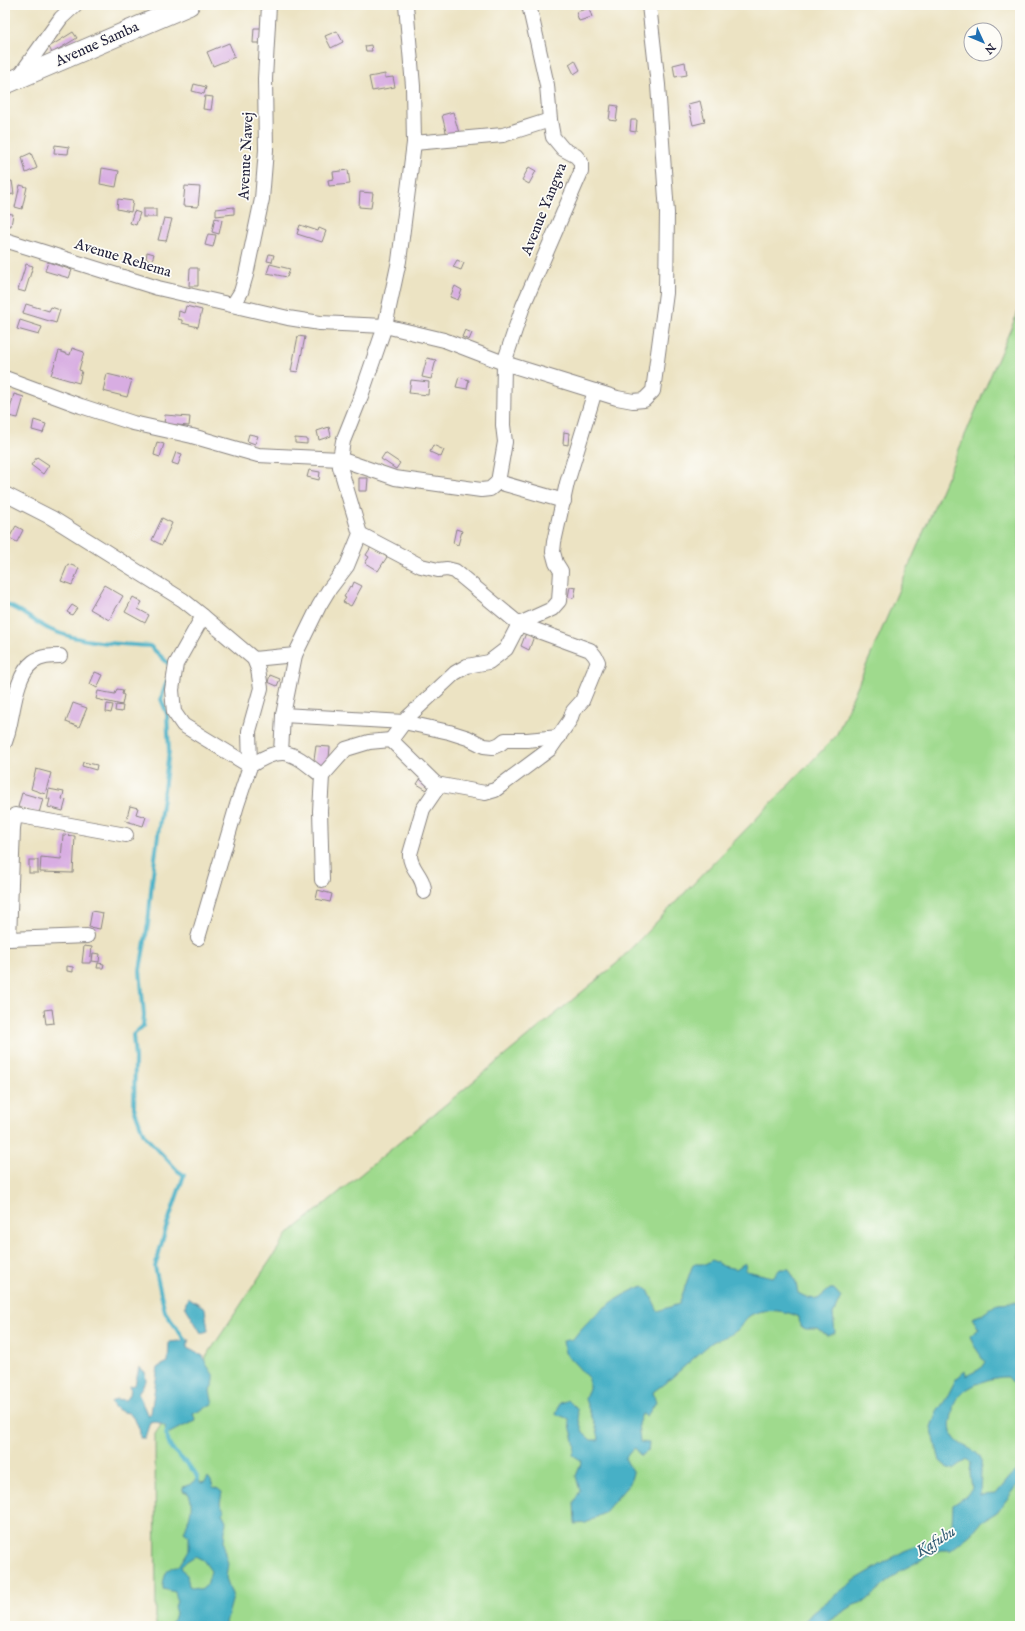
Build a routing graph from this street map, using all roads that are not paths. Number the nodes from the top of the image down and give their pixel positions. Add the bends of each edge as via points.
1 (75, 5) edge
2 (189, 5) edge
3 (269, 5) edge
4 (406, 5) edge
5 (529, 5) edge
6 (649, 5) edge
7 (62, 12) edge
8 (12, 81) edge
9 (550, 120) junction
10 (414, 143) junction
11 (5, 240) edge
12 (233, 305) junction
13 (385, 326) junction
14 (504, 363) junction
15 (5, 378) edge
16 (595, 391) junction
17 (340, 459) junction
18 (498, 482) junction
19 (5, 494) edge
20 (564, 500) junction
21 (360, 534) junction
22 (203, 616) junction
23 (519, 624) junction
24 (295, 655) junction
25 (60, 656) dead end
26 (254, 659) junction
27 (283, 714) junction
28 (404, 722) junction
29 (559, 737) junction
30 (391, 740) junction
31 (5, 742) edge
32 (281, 752) junction
33 (250, 766) junction
34 (322, 776) junction
35 (436, 784) junction
36 (10, 815) edge
37 (126, 835) dead end
38 (322, 880) dead end
39 (424, 892) dead end
40 (87, 936) dead end
41 (198, 938) dead end
42 (7, 939) edge

1 - 7 street
2 - 8 street, Avenue Samba
3 - 12 street, Avenue Nawej via 265,79 266,150 262,199 246,275 241,292
4 - 10 street via 413,86
5 - 9 street, Avenue Yangwa via 547,85
6 - 16 street, Avenue Rehema via 668,213 666,293 653,391 644,400 633,401
7 - 8 street
9 - 10 street via 503,135
9 - 14 street, Avenue Yangwa via 553,137 563,149 581,162 581,172 523,306
10 - 13 street via 399,261
11 - 12 street, Avenue Rehema via 158,288
12 - 13 street, Avenue Rehema via 320,323
13 - 14 street, Avenue Rehema via 444,340
13 - 17 street via 343,441
14 - 16 street, Avenue Rehema
14 - 18 street, Avenue Yangwa via 503,418 506,442
15 - 17 street via 133,423 186,434 258,455
16 - 20 street
17 - 18 street via 395,478 480,490 490,489
17 - 21 street via 340,467
18 - 20 street
19 - 22 street via 52,518 183,600
20 - 23 street via 553,552 561,572 559,601 552,609
21 - 23 street via 421,566 455,571
21 - 24 street via 347,566 319,606
22 - 26 street
22 - 33 street via 176,664 172,690 174,712 183,725
23 - 28 street via 506,649 499,656 489,662 467,666 455,673
23 - 29 street via 590,650 598,662 582,701 573,711
24 - 26 street
24 - 27 street
25 - 31 street via 34,661 20,677
26 - 33 street via 261,688 249,731
27 - 28 street
27 - 32 street
28 - 29 street via 449,732 484,746 493,746 506,740
28 - 30 street
29 - 35 street via 550,749 495,790 485,793
30 - 34 street via 369,742 346,749
30 - 35 street
32 - 33 street via 265,756
32 - 34 street via 300,759
33 - 41 street
34 - 38 street
35 - 39 street via 436,790 423,809 410,854 410,860 424,883
36 - 37 street
36 - 42 street via 13,828
40 - 42 street

